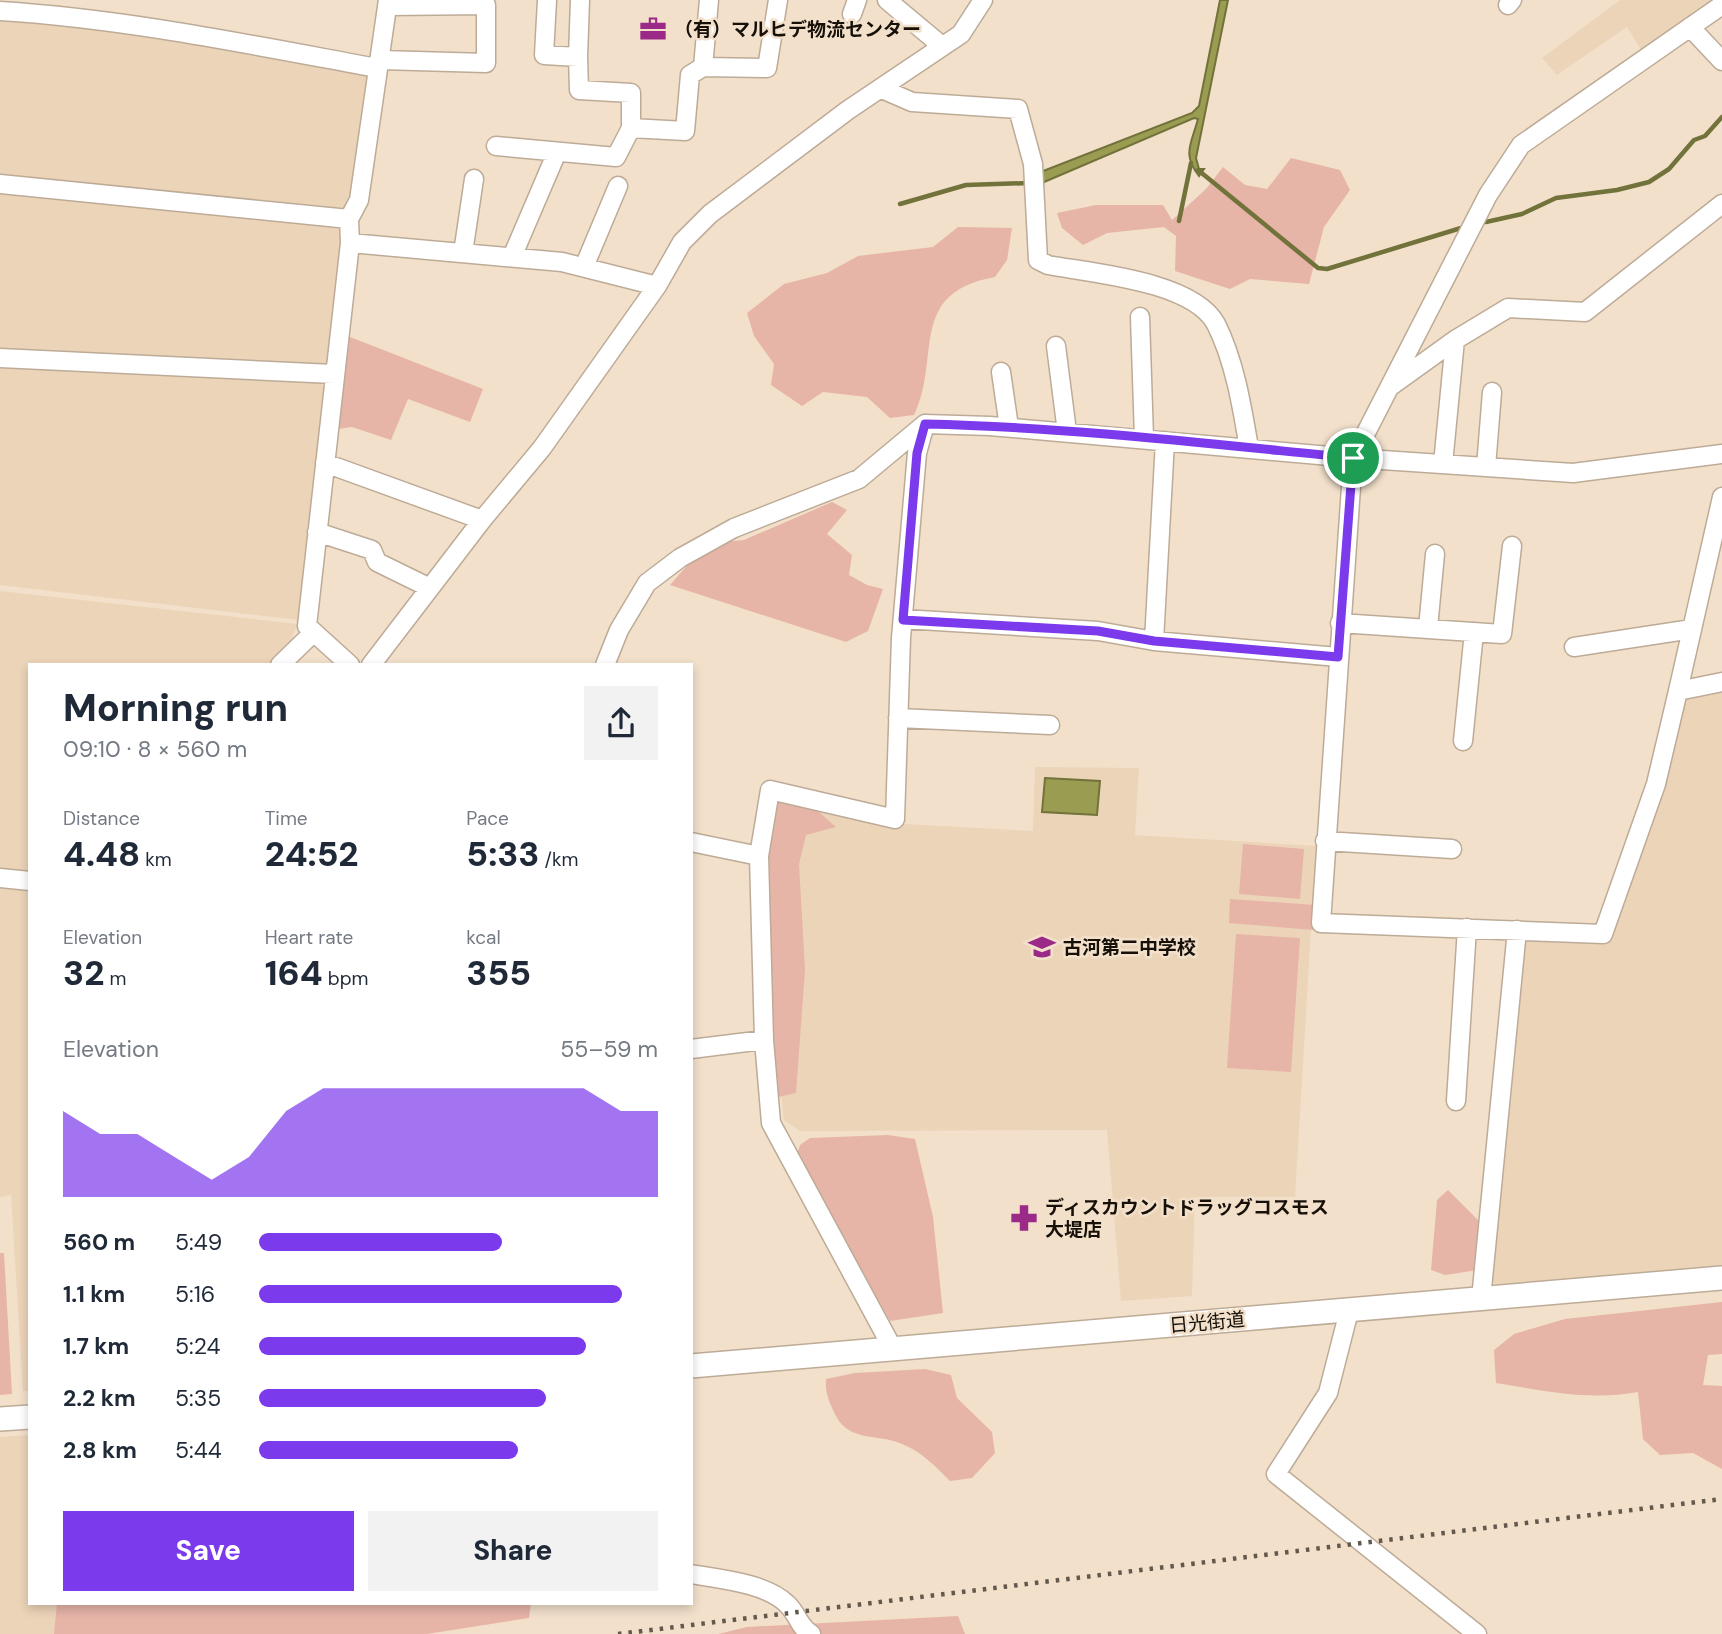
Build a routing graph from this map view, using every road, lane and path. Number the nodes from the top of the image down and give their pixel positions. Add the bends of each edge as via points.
1 (547, 0) edge
2 (580, 0) edge
3 (709, 0) edge
4 (778, 0) edge
5 (887, 0) edge
6 (983, 0) edge
7 (388, 3) edge
8 (1722, 5) edge
9 (0, 11) edge
10 (1690, 27) junction
11 (942, 46) junction
12 (578, 57) junction
13 (1722, 61) edge
14 (379, 64) junction
15 (703, 67) junction
16 (882, 89) junction
17 (631, 128) junction
18 (496, 146) dead end
19 (557, 152) junction
20 (474, 179) dead end
21 (0, 184) edge
22 (618, 186) dead end
23 (1722, 204) edge
24 (349, 219) junction
25 (351, 243) junction
26 (463, 253) junction
27 (512, 257) junction
28 (584, 267) junction
29 (657, 286) junction
30 (1140, 317) dead end
31 (1455, 340) junction
32 (1056, 346) dead end
33 (0, 358) edge
34 (1001, 372) dead end
35 (333, 374) junction
36 (1389, 388) junction
37 (1492, 393) dead end
38 (925, 424) junction
39 (1009, 427) junction
40 (1068, 432) junction
41 (1144, 438) junction
42 (1165, 441) junction
43 (1249, 448) junction
44 (1722, 454) edge
45 (1353, 458) junction
46 (325, 463) junction
47 (1443, 464) junction
48 (1486, 467) junction
49 (1722, 497) edge
50 (482, 520) junction
51 (317, 532) junction
52 (1512, 546) dead end
53 (1435, 554) dead end
54 (430, 588) junction
55 (903, 620) junction
56 (1340, 623) junction
57 (1427, 628) junction
58 (1692, 629) junction
59 (314, 632) junction
60 (1474, 632) junction
61 (1154, 641) junction
62 (1574, 648) dead end
63 (1338, 657) junction
64 (282, 663) edge
65 (348, 663) edge
66 (373, 663) edge
67 (605, 663) edge
68 (1722, 682) edge
69 (1678, 691) junction
70 (898, 718) junction
71 (1050, 725) dead end
72 (1463, 741) dead end
73 (1325, 841) junction
74 (693, 842) edge
75 (1452, 849) dead end
76 (759, 856) junction
77 (0, 878) edge
78 (28, 881) edge
79 (1467, 928) junction
80 (1517, 930) junction
81 (764, 1040) junction
82 (693, 1049) edge
83 (1456, 1101) dead end
84 (1722, 1278) edge
85 (1481, 1299) junction
86 (1349, 1311) junction
87 (894, 1349) junction
88 (693, 1366) edge
89 (28, 1417) edge
90 (0, 1419) edge
91 (693, 1574) edge
92 (811, 1634) edge
93 (1477, 1634) edge

1 - 12 street via 544,55
2 - 12 street
3 - 15 street
4 - 15 street via 767,68
5 - 11 street
6 - 11 street via 961,34
7 - 14 street
7 - 14 street via 486,5 486,62
8 - 10 street
9 - 14 street via 70,15
10 - 13 street
10 - 36 street via 1521,145 1488,195
11 - 16 street
12 - 17 street via 579,90 631,93
14 - 24 street via 359,200
15 - 17 street via 690,75 685,131
16 - 29 street via 710,214 682,242
16 - 43 street via 912,102 1018,109 1033,164 1038,260 1146,283 1192,301 1215,322 1238,387
17 - 19 street via 616,156
18 - 19 street
19 - 27 street
20 - 26 street
21 - 24 street
22 - 28 street
23 - 31 street via 1585,312 1508,308
24 - 25 street
25 - 26 street
25 - 35 street
26 - 27 street
27 - 28 street
28 - 29 street
29 - 50 street via 542,448
30 - 41 street
31 - 36 street
31 - 47 street
32 - 40 street
33 - 35 street
34 - 39 street
35 - 46 street
36 - 45 street
37 - 48 street
38 - 39 street
38 - 55 street via 917,453
38 - 67 street via 859,479 734,528 680,558 647,583
39 - 40 street
40 - 41 street
41 - 42 street
42 - 43 street
42 - 61 street
43 - 45 street
44 - 48 street via 1573,473
45 - 47 street
45 - 56 street
46 - 50 street
46 - 51 street
47 - 48 street
49 - 58 street
50 - 54 street
51 - 54 street via 372,550 377,562
51 - 59 street via 307,626
52 - 60 street via 1502,634
53 - 57 street
54 - 66 street
55 - 61 street via 1098,631
55 - 70 street
56 - 57 street
56 - 63 street
57 - 60 street
58 - 62 street
58 - 69 street
59 - 64 street
59 - 65 street
60 - 72 street
61 - 63 street
63 - 73 street
68 - 69 street
69 - 80 street via 1656,784 1603,934
70 - 71 street
70 - 76 street via 895,818 770,790
73 - 75 street
73 - 79 street via 1321,923
74 - 76 street
76 - 81 street
77 - 78 street
79 - 80 street
79 - 83 street
80 - 85 street
81 - 82 street
81 - 87 street via 771,1123
84 - 85 main road, 日光街道
85 - 86 main road, 日光街道
86 - 87 main road, 日光街道
86 - 93 street via 1328,1393 1276,1474
87 - 88 main road, 日光街道
89 - 90 main road
91 - 92 street via 746,1584 786,1602 801,1628

